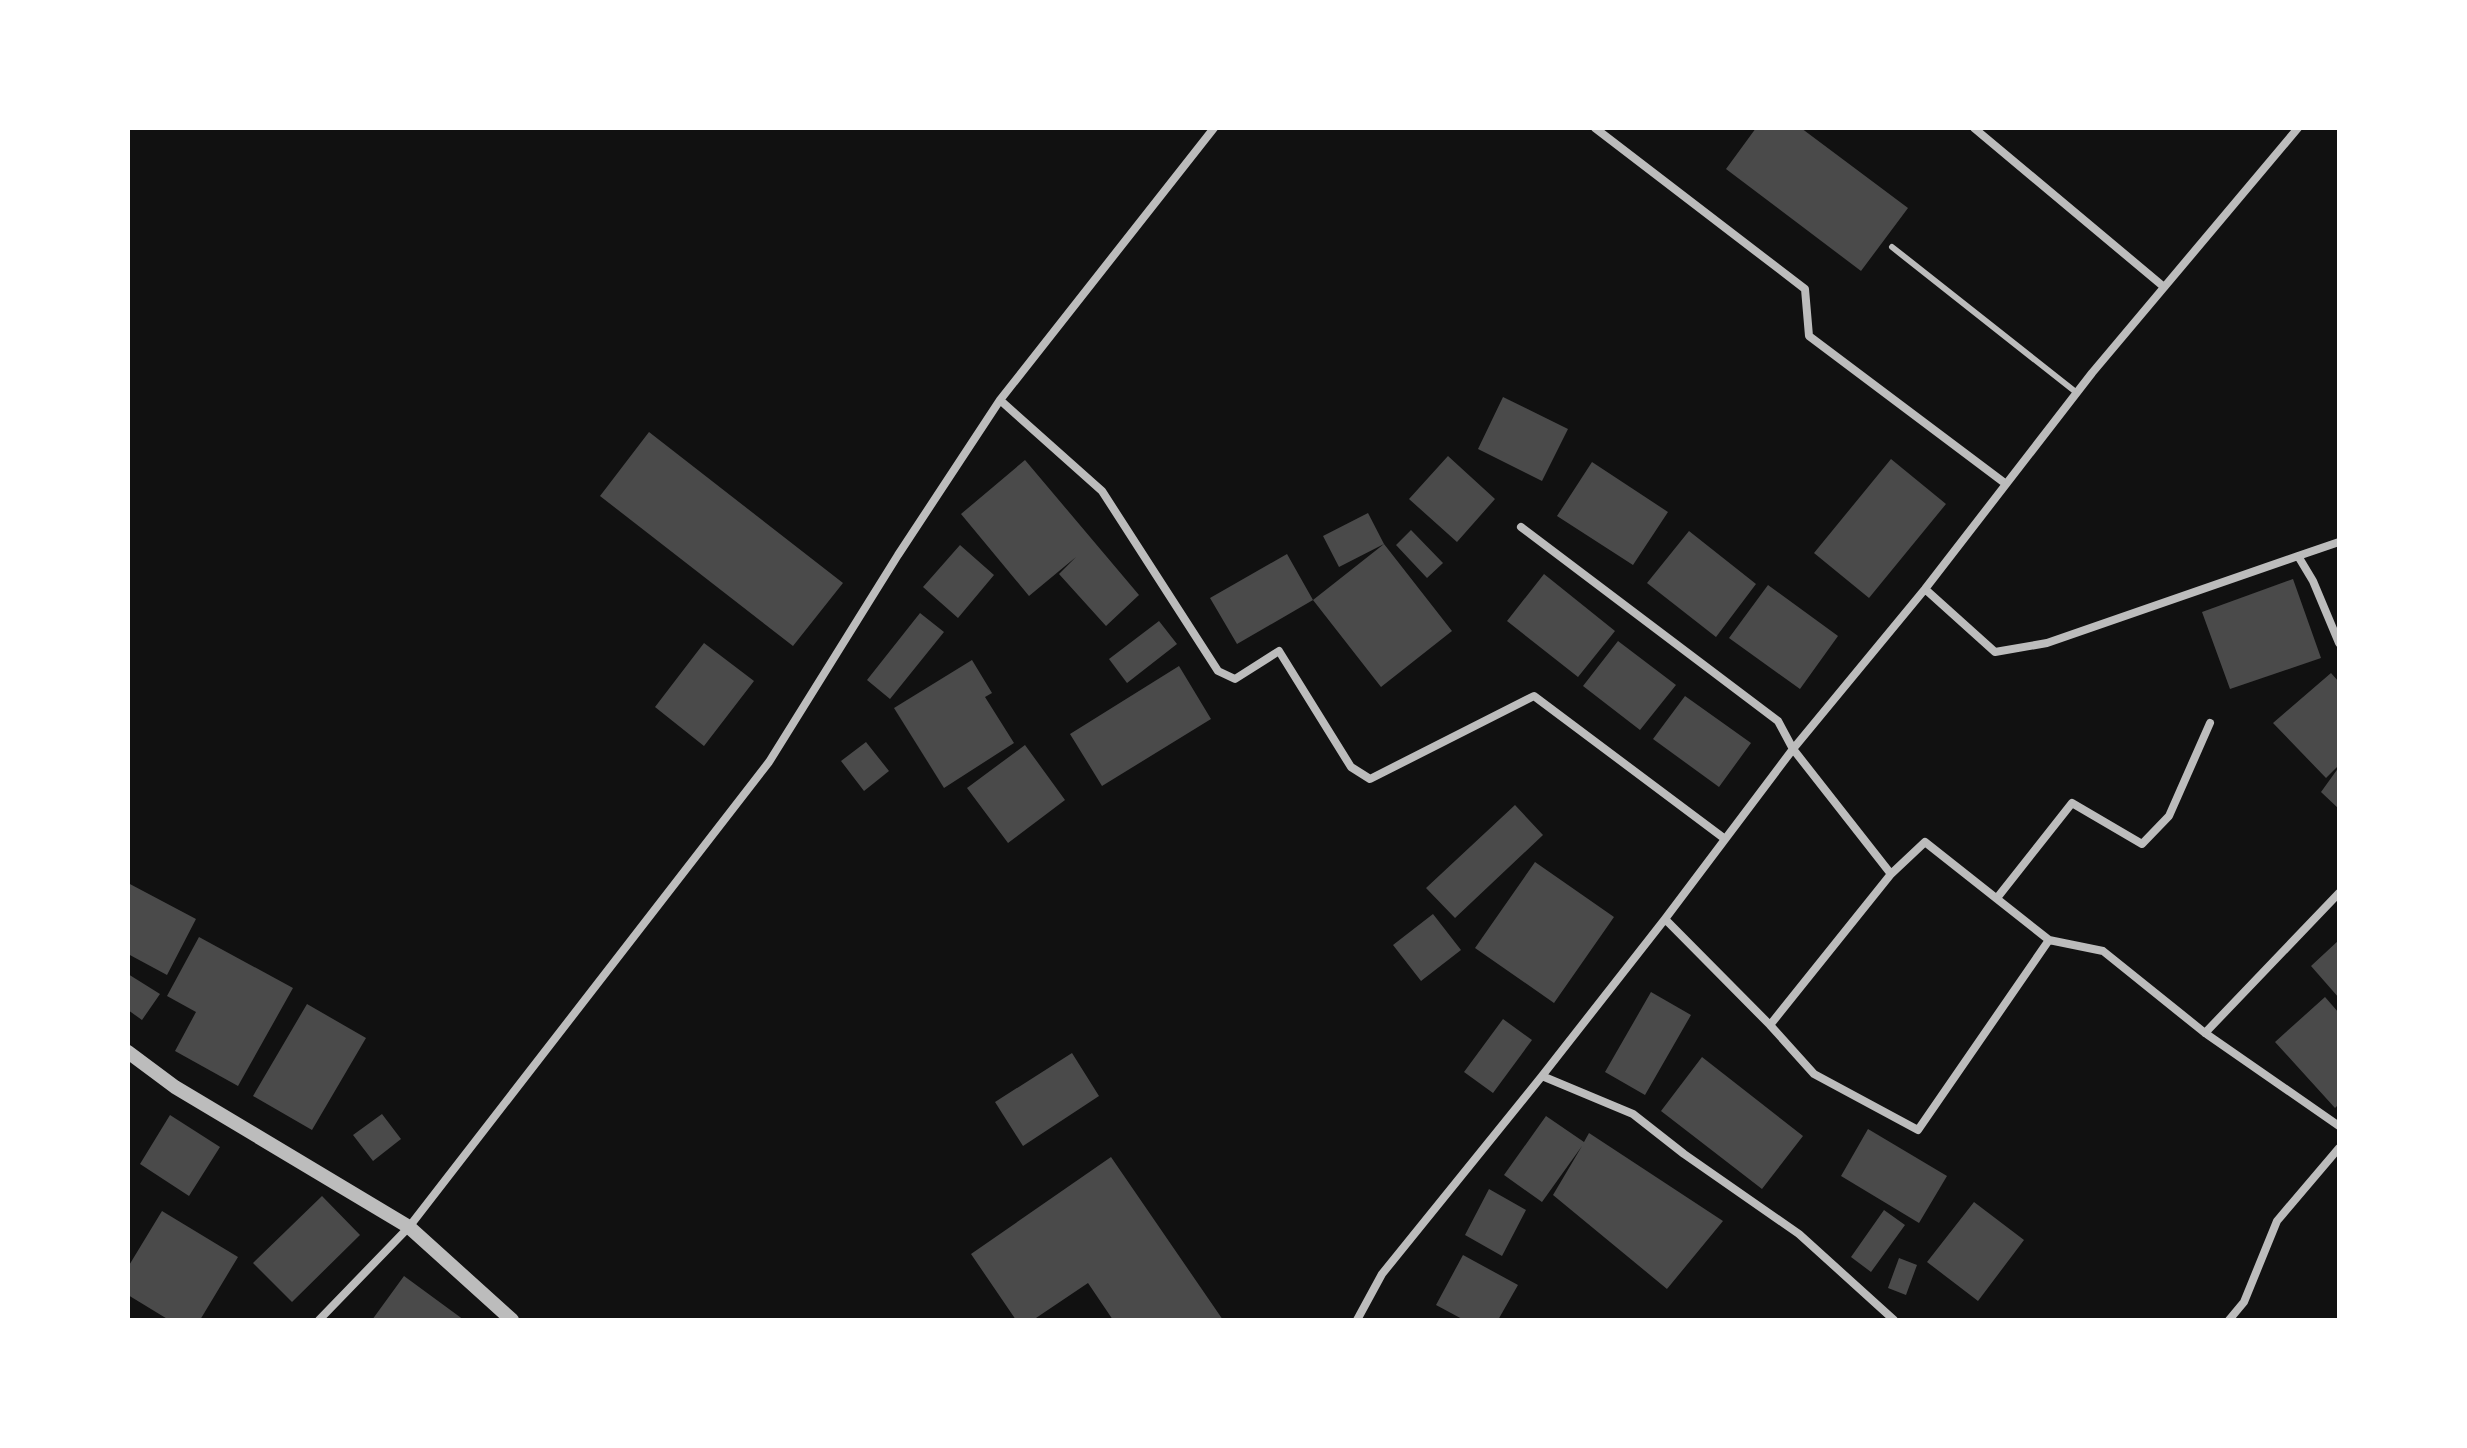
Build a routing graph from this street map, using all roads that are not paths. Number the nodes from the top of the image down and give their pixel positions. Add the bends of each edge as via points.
1 (1214, 128) edge
2 (1595, 128) edge
3 (1974, 128) edge
4 (2298, 128) edge
5 (1892, 247) dead end
6 (2164, 287) junction
7 (2077, 393) junction
8 (1000, 400) junction
9 (2006, 484) junction
10 (1521, 527) dead end
11 (2339, 542) edge
12 (2298, 556) junction
13 (1925, 589) junction
14 (2339, 643) edge
15 (2210, 723) dead end
16 (1793, 749) junction
17 (1725, 839) junction
18 (1891, 874) junction
19 (2339, 893) edge
20 (1997, 898) junction
21 (1665, 919) junction
22 (2049, 940) junction
23 (1770, 1025) junction
24 (2205, 1033) junction
25 (128, 1052) edge
26 (1542, 1076) junction
27 (2339, 1126) edge
28 (2339, 1148) edge
29 (409, 1227) junction
30 (319, 1320) edge
31 (512, 1320) edge
32 (1357, 1320) edge
33 (1894, 1320) edge
34 (2229, 1320) edge

1 - 8 street
2 - 9 street via 1805,289 1809,336
3 - 6 street
4 - 6 street
5 - 7 lane
6 - 7 street
7 - 9 street
8 - 17 street via 1102,491 1218,671 1235,679 1279,651 1351,767 1370,779 1534,696
8 - 29 street via 769,762
9 - 13 street
10 - 16 street via 1778,721
11 - 12 street
12 - 13 street via 2047,643 1995,652
12 - 14 street
13 - 16 street
15 - 20 street via 2169,816 2142,844 2072,803
16 - 17 street
16 - 18 street
17 - 21 street
18 - 20 street via 1925,842
18 - 23 street
19 - 24 street
20 - 22 street
21 - 23 street
21 - 26 street
22 - 23 street via 1918,1130 1814,1074
22 - 24 street via 2103,951
24 - 27 street
25 - 29 street via 175,1087
26 - 32 street via 1382,1274
26 - 33 street via 1633,1114 1799,1234
28 - 34 street via 2277,1221 2244,1302
29 - 30 street
29 - 31 street

